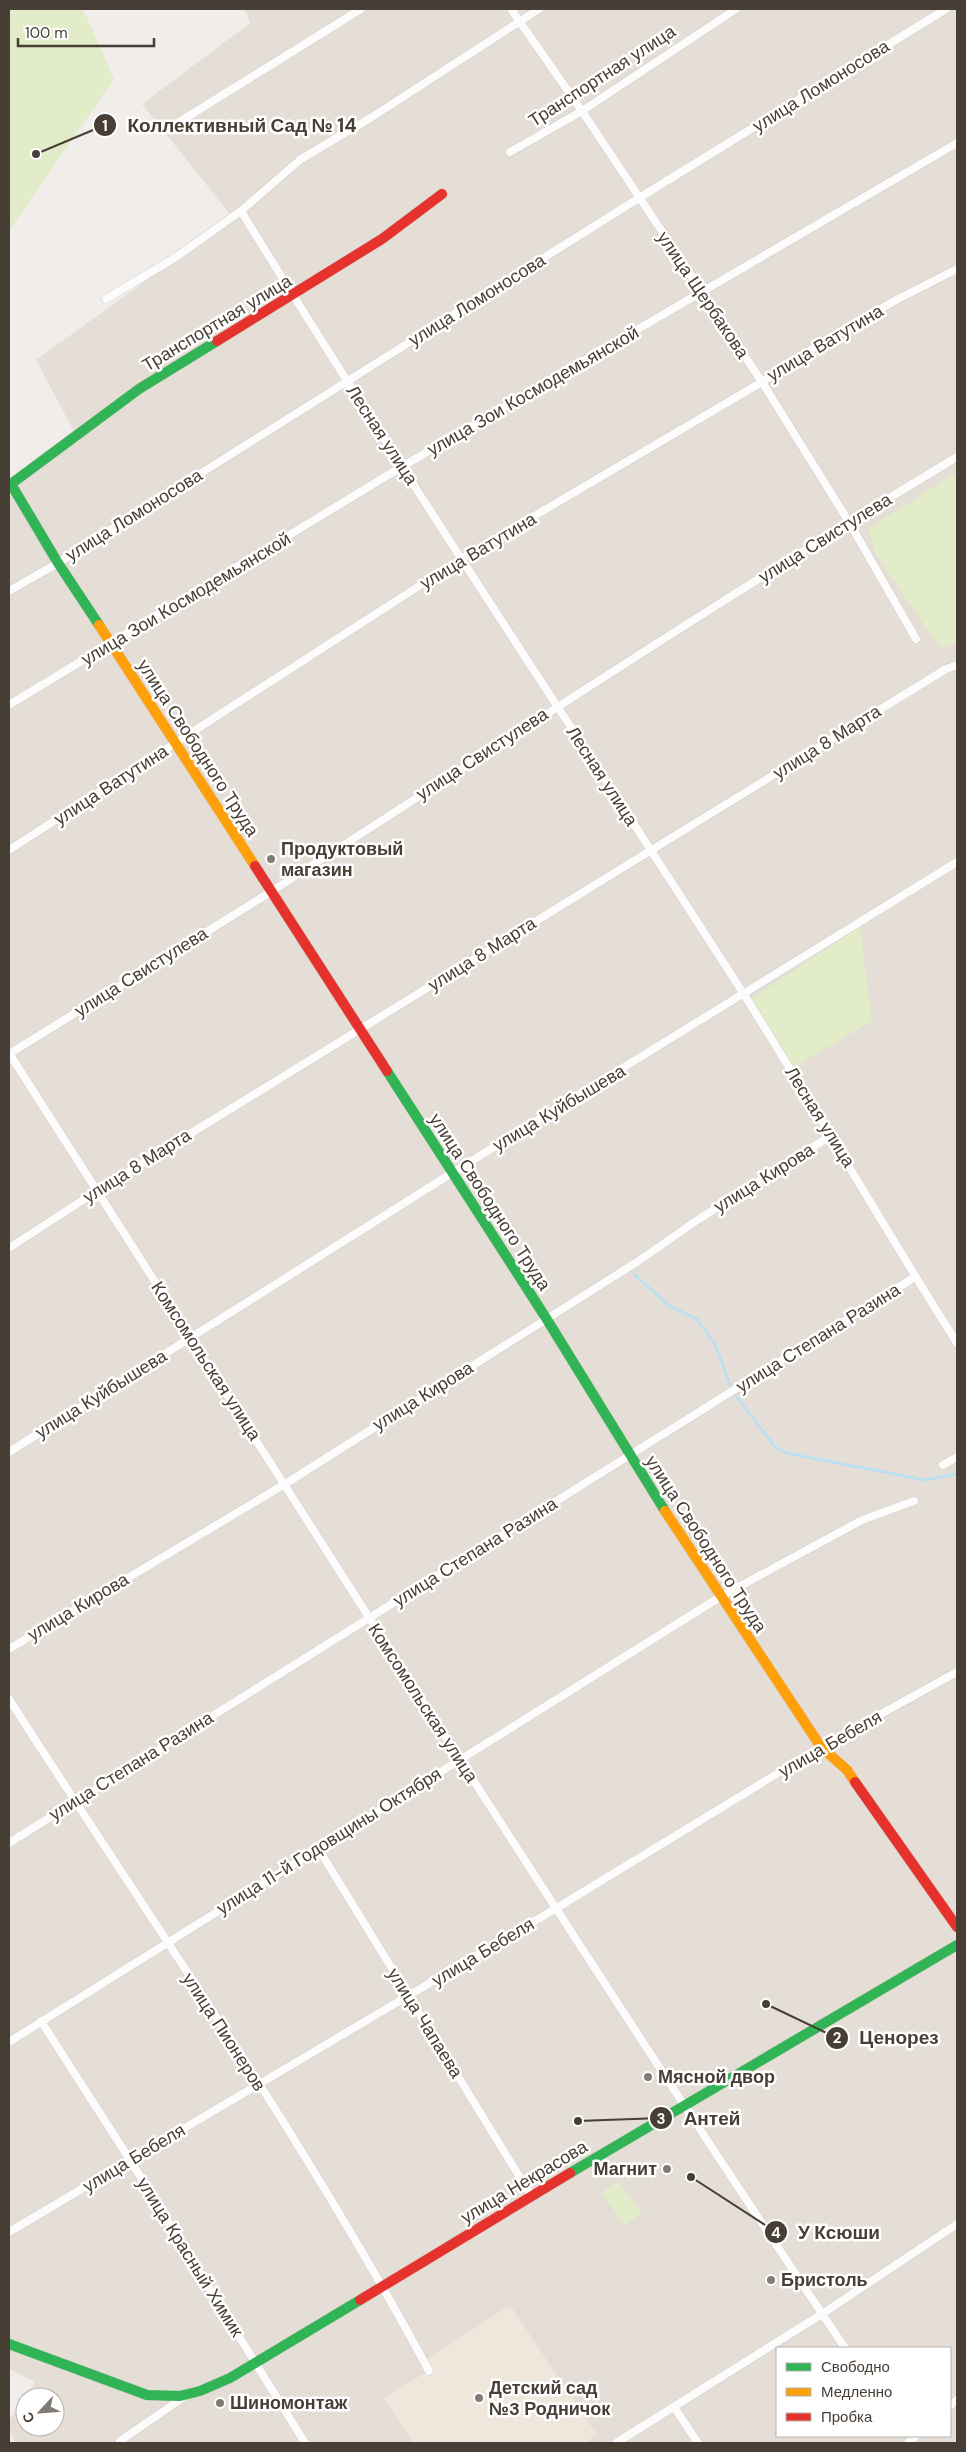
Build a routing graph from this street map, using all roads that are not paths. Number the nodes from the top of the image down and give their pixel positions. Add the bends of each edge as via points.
1 (361, 9) edge
2 (511, 9) edge
3 (539, 9) edge
4 (736, 9) edge
5 (946, 9) edge
6 (519, 22) junction
7 (582, 111) junction
8 (163, 132) dead end
9 (957, 143) edge
10 (510, 152) dead end
11 (442, 194) dead end
12 (639, 198) junction
13 (241, 211) junction
14 (957, 269) edge
15 (702, 293) junction
16 (293, 296) junction
17 (106, 299) dead end
18 (347, 382) junction
19 (762, 382) junction
20 (957, 457) edge
21 (403, 466) junction
22 (11, 484) joint
23 (849, 522) junction
24 (461, 559) junction
25 (58, 563) junction
26 (9, 591) edge
27 (916, 639) dead end
28 (111, 644) junction
29 (957, 665) edge
30 (9, 705) edge
31 (557, 706) junction
32 (176, 743) junction
33 (650, 849) junction
34 (9, 850) edge
35 (957, 862) edge
36 (271, 892) junction
37 (744, 995) junction
38 (360, 1030) junction
39 (9, 1054) edge
40 (832, 1135) junction
41 (452, 1173) junction
42 (97, 1191) junction
43 (9, 1248) edge
44 (915, 1277) junction
45 (546, 1318) junction
46 (192, 1338) junction
47 (957, 1344) edge
48 (9, 1452) edge
49 (630, 1456) junction
50 (957, 1457) edge
51 (942, 1465) dead end
52 (285, 1484) junction
53 (914, 1501) dead end
54 (720, 1597) junction
55 (368, 1618) junction
56 (9, 1648) edge
57 (957, 1672) edge
58 (9, 1699) edge
59 (821, 1747) junction
60 (460, 1760) junction
61 (74, 1801) junction
62 (9, 1843) edge
63 (318, 1848) junction
64 (554, 1909) junction
65 (957, 1927) edge
66 (166, 1943) junction
67 (957, 1945) edge
68 (408, 1996) junction
69 (41, 2021) junction
70 (9, 2042) edge
71 (258, 2085) junction
72 (683, 2107) junction
73 (130, 2160) junction
74 (532, 2197) junction
75 (957, 2224) edge
76 (9, 2232) edge
77 (384, 2286) junction
78 (822, 2314) junction
79 (9, 2344) edge
80 (844, 2347) edge
81 (256, 2363) junction
82 (428, 2371) dead end
83 (184, 2397) junction
84 (674, 2407) junction
85 (120, 2443) edge
86 (305, 2443) edge
87 (616, 2443) edge
88 (698, 2443) edge

1 - 8 street
2 - 6 street, улица Щербакова
3 - 6 street
4 - 7 street, Транспортная улица
5 - 12 street, улица Ломоносова
6 - 7 street, улица Щербакова
6 - 13 street via 301,159
7 - 10 street, Транспортная улица
7 - 12 street, улица Щербакова
9 - 15 street, улица Зои Космодемьянской
11 - 16 street, Транспортная улица via 382,239
12 - 15 street, улица Щербакова
12 - 18 street, улица Ломоносова
13 - 16 street, Лесная улица
13 - 17 street
14 - 19 street, улица Ватутина via 829,338
15 - 19 street, улица Щербакова
15 - 21 street, улица Зои Космодемьянской
16 - 18 street, Лесная улица
16 - 22 street, Транспортная улица via 139,389
18 - 21 street, Лесная улица
18 - 25 street, улица Ломоносова
19 - 23 street, улица Щербакова
19 - 24 street, улица Ватутина
20 - 23 street, улица Свистулева
21 - 24 street, Лесная улица
21 - 28 street, улица Зои Космодемьянской
22 - 25 street, улица Свободного Труда
23 - 27 street, улица Щербакова
23 - 31 street, улица Свистулева
24 - 31 street, Лесная улица
24 - 32 street, улица Ватутина
25 - 26 street, улица Ломоносова
25 - 28 street, улица Свободного Труда
28 - 30 street, улица Зои Космодемьянской
28 - 32 street, улица Свободного Труда
29 - 33 street, улица 8 Марта
31 - 33 street, Лесная улица
31 - 36 street, улица Свистулева
32 - 34 street, улица Ватутина
32 - 36 street, улица Свободного Труда
33 - 37 street, Лесная улица
33 - 38 street, улица 8 Марта
35 - 37 street, улица Куйбышева
36 - 38 street, улица Свободного Труда
36 - 39 street, улица Свистулева
37 - 40 street, Лесная улица
37 - 41 street, улица Куйбышева
38 - 41 street, улица Свободного Труда
38 - 42 street, улица 8 Марта
39 - 42 street, Комсомольская улица
40 - 44 street, Лесная улица
40 - 45 street, улица Кирова
41 - 45 street, улица Свободного Труда
41 - 46 street, улица Куйбышева
42 - 43 street, улица 8 Марта
42 - 46 street, Комсомольская улица
44 - 47 street, Лесная улица
44 - 49 street, улица Степана Разина
45 - 49 street, улица Свободного Труда
45 - 52 street, улица Кирова
46 - 48 street, улица Куйбышева
46 - 52 street, Комсомольская улица
49 - 54 street, улица Свободного Труда
49 - 55 street, улица Степана Разина
50 - 51 street
52 - 55 street, Комсомольская улица
52 - 56 street, улица Кирова
53 - 54 street, улица 11-й Годовщины Октября via 862,1520
54 - 59 street, улица Свободного Труда
54 - 60 street, улица 11-й Годовщины Октября
55 - 60 street, Комсомольская улица
55 - 61 street, улица Степана Разина
57 - 59 street, улица Бебеля
58 - 61 street, улица Пионеров
59 - 64 street, улица Бебеля
59 - 65 street, улица Свободного Труда via 847,1770
60 - 63 street, улица 11-й Годовщины Октября
60 - 64 street, Комсомольская улица
61 - 62 street, улица Степана Разина
61 - 66 street, улица Пионеров
63 - 66 street, улица 11-й Годовщины Октября
63 - 68 street, улица Чапаева
64 - 68 street, улица Бебеля
64 - 72 street, Комсомольская улица
66 - 69 street, улица 11-й Годовщины Октября
66 - 71 street, улица Пионеров
67 - 72 street, улица Некрасова
68 - 71 street, улица Бебеля
68 - 74 street, улица Чапаева
69 - 70 street, улица 11-й Годовщины Октября
69 - 73 street, улица Красный Химик
71 - 73 street, улица Бебеля
71 - 77 street, улица Пионеров
72 - 74 street, улица Некрасова
72 - 78 street, Комсомольская улица
73 - 76 street, улица Бебеля
73 - 81 street, улица Красный Химик
74 - 77 street, улица Некрасова
75 - 78 street
77 - 81 street, улица Некрасова
77 - 82 street, улица Пионеров
78 - 80 street, Комсомольская улица
78 - 84 street
79 - 83 street, улица Некрасова via 147,2394 164,2398
81 - 83 street, улица Некрасова via 205,2390
81 - 86 street, улица Красный Химик
83 - 85 street, улица Некрасова
84 - 87 street
84 - 88 street

